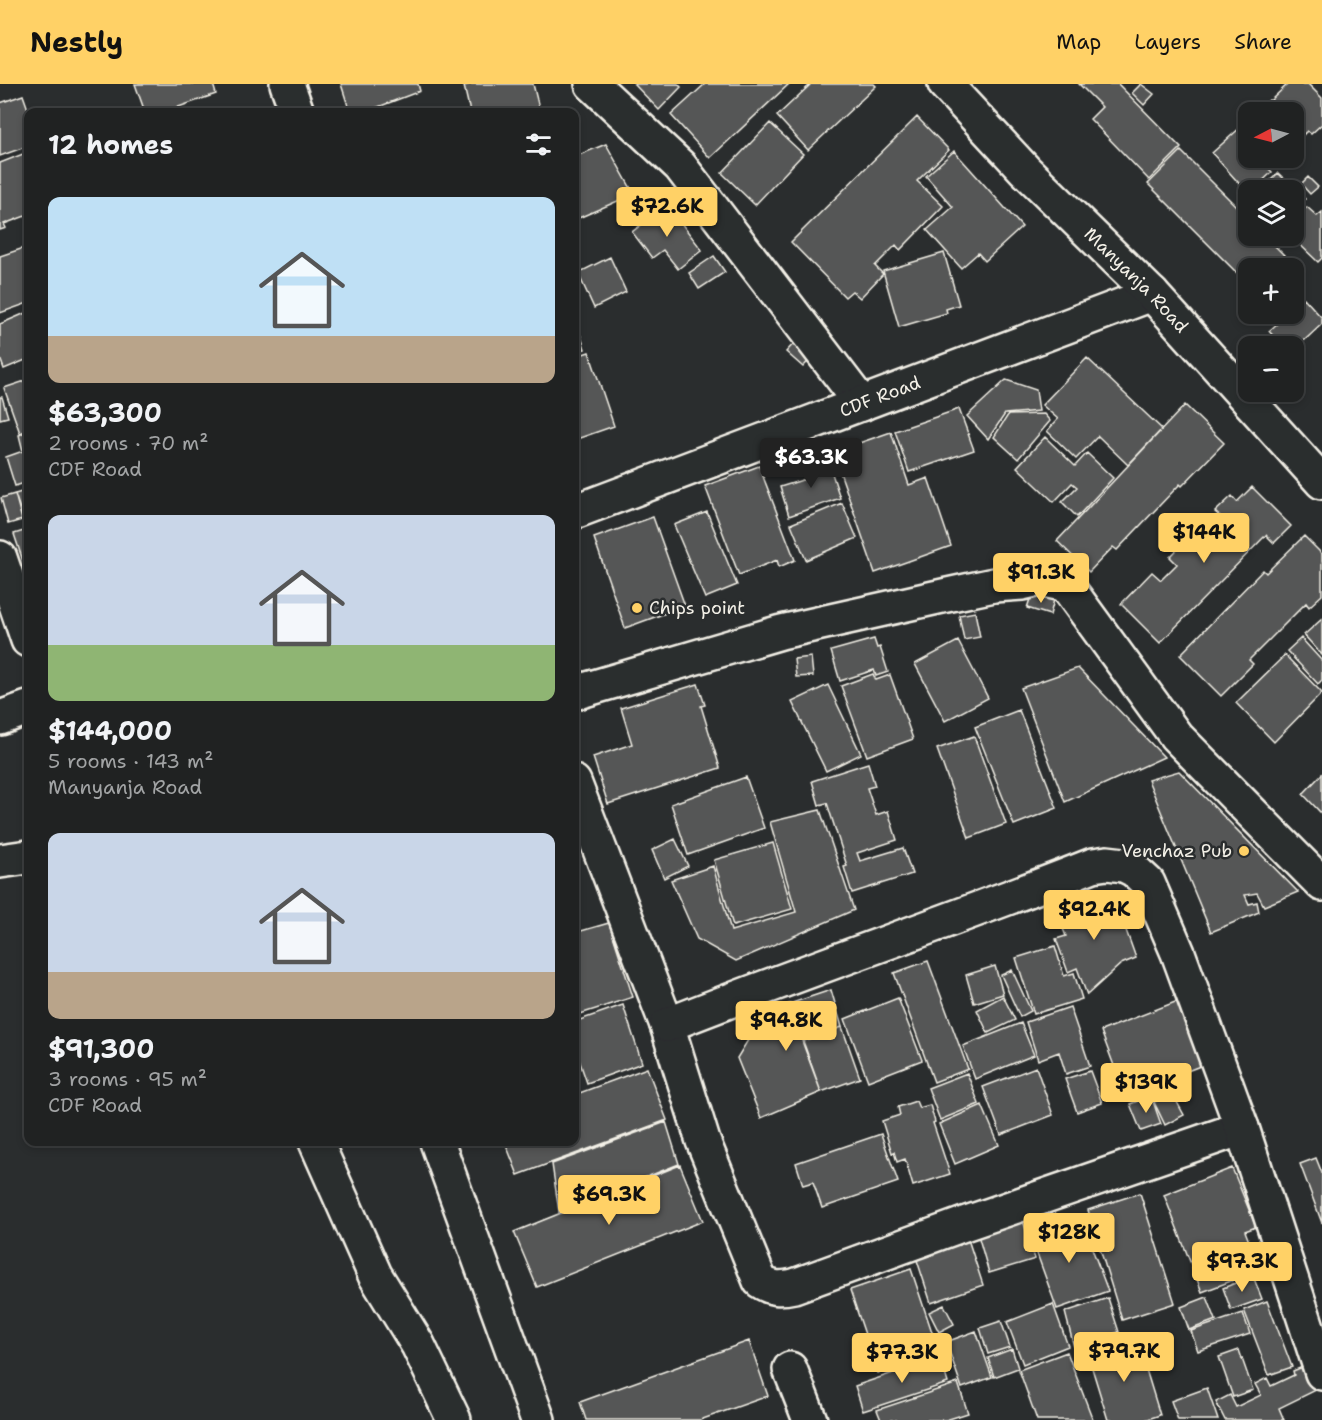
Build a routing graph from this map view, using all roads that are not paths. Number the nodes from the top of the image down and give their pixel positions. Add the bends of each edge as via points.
1 (287, 84) edge
2 (592, 84) edge
3 (945, 84) edge
4 (296, 108) edge
5 (1152, 294) junction
6 (862, 404) junction
7 (1322, 482) edge
8 (579, 510) edge
9 (0, 558) edge
10 (24, 628) edge
11 (579, 692) edge
12 (24, 709) edge
13 (0, 718) edge
14 (579, 795) edge
15 (24, 858) edge
16 (0, 861) edge
17 (1322, 884) edge
18 (667, 1025) junction
19 (1242, 1128) junction
20 (318, 1146) edge
21 (438, 1146) edge
22 (790, 1369) dead end
23 (1322, 1373) edge
24 (454, 1420) edge
25 (538, 1420) edge
26 (810, 1420) edge

1 - 4 street
2 - 6 street via 680,166
3 - 5 street, Manyanja Road via 1025,170
5 - 6 street, CDF Road
5 - 7 street, Manyanja Road
6 - 8 street, CDF Road
9 - 10 street
11 - 17 street via 781,632 966,591 1039,579 1066,585 1176,736
12 - 13 street
14 - 18 street
15 - 16 street
18 - 19 street via 1093,865 1124,865 1148,883
18 - 19 street via 703,1141 760,1281 769,1287 794,1286
19 - 23 street
20 - 24 street via 375,1275 418,1345
21 - 25 street
22 - 26 street

